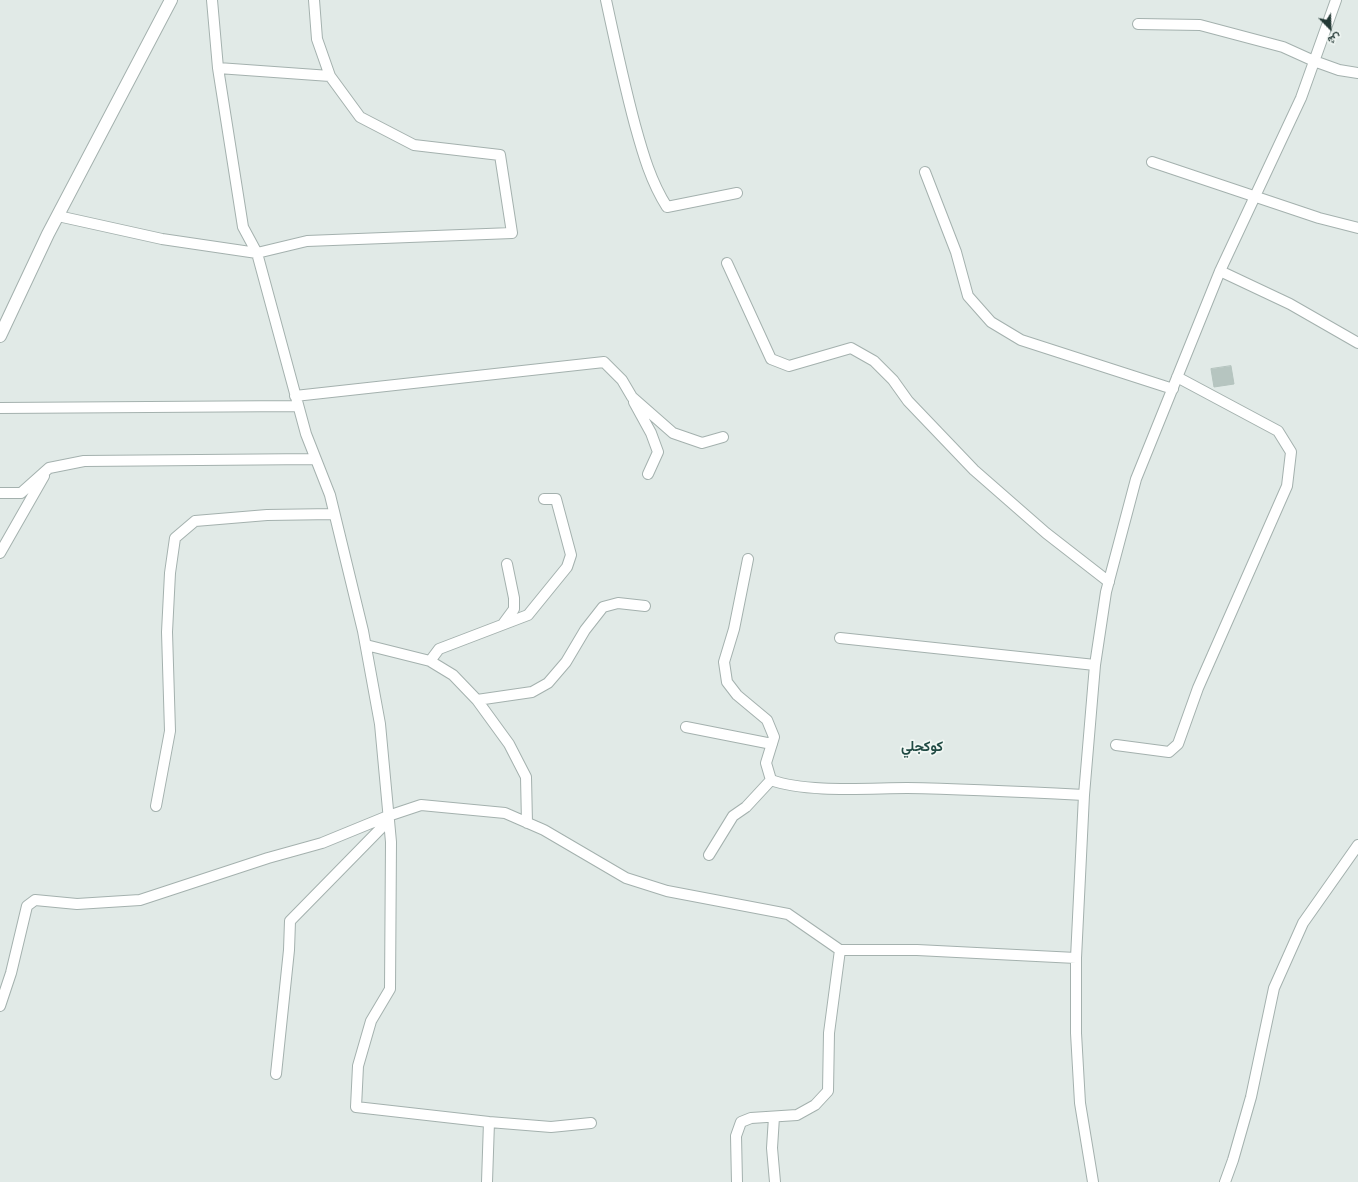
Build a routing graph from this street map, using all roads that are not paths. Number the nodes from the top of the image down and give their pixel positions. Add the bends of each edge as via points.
1 (171, 0) edge
2 (212, 0) edge
3 (314, 0) edge
4 (606, 0) edge
5 (1336, 0) edge
6 (1138, 24) dead end
7 (1314, 61) junction
8 (218, 68) junction
9 (1358, 73) edge
10 (330, 76) junction
11 (1152, 162) dead end
12 (925, 172) dead end
13 (737, 193) dead end
14 (1255, 196) junction
15 (58, 216) junction
16 (1358, 228) edge
17 (257, 253) junction
18 (727, 263) dead end
19 (1220, 271) junction
20 (0, 336) edge
21 (1358, 343) edge
22 (1178, 377) junction
23 (1173, 389) junction
24 (295, 396) junction
25 (632, 397) junction
26 (298, 406) junction
27 (0, 408) edge
28 (723, 437) dead end
29 (315, 458) junction
30 (49, 468) junction
31 (648, 474) dead end
32 (0, 493) edge
33 (544, 499) dead end
34 (334, 514) junction
35 (0, 553) edge
36 (748, 559) dead end
37 (507, 564) dead end
38 (1109, 582) junction
39 (645, 606) dead end
40 (503, 624) junction
41 (840, 638) dead end
42 (366, 645) junction
43 (430, 661) junction
44 (1095, 665) junction
45 (477, 700) junction
46 (686, 727) dead end
47 (772, 744) junction
48 (1116, 745) dead end
49 (771, 780) junction
50 (1084, 795) junction
51 (156, 806) dead end
52 (388, 818) junction
53 (527, 822) junction
54 (1358, 845) edge
55 (709, 855) dead end
56 (840, 950) junction
57 (1076, 958) junction
58 (0, 1006) edge
59 (276, 1074) dead end
60 (774, 1117) junction
61 (489, 1122) junction
62 (591, 1123) dead end
63 (487, 1182) edge
64 (737, 1182) edge
65 (775, 1182) edge
66 (1093, 1182) edge
67 (1225, 1182) edge

1 - 15 street
2 - 8 street
3 - 10 street via 316,40
4 - 13 street via 621,75 639,139 655,188 667,207
5 - 7 street
6 - 7 street via 1200,25 1282,47
7 - 9 street via 1339,70
7 - 14 street via 1301,98
8 - 10 street
8 - 17 street via 243,227
10 - 17 street via 360,117 414,145 500,155 512,233 307,241
11 - 14 street
12 - 23 street via 956,252 968,296 991,322 1022,340
14 - 16 street
14 - 19 street
15 - 17 street via 162,239
15 - 20 street
17 - 24 street
18 - 38 street via 772,359 789,366 851,348 874,361 974,470 1046,533
19 - 21 street via 1290,304
19 - 22 street
22 - 23 street
22 - 48 street via 1278,431 1291,452 1287,486 1198,688 1178,744 1169,752
23 - 38 street via 1136,479
24 - 25 street via 604,362 622,380
24 - 26 street
25 - 28 street via 673,432 702,443
25 - 31 street via 658,452
26 - 27 street
26 - 29 street
29 - 30 street via 84,461
29 - 34 street via 330,495
30 - 32 street via 21,493
30 - 35 street
33 - 40 street via 556,499 570,556 567,567 528,616
34 - 42 street
34 - 51 street via 267,515 195,521 175,538 170,573 167,632 170,731
36 - 47 street via 734,629 724,662 727,682 737,695 767,720 774,737
37 - 40 street via 514,609
38 - 44 street
39 - 45 street via 618,603 604,607 585,630 566,662 548,683 532,692
40 - 43 street via 439,648
41 - 44 street
42 - 43 street
42 - 52 street via 380,724
43 - 45 street via 453,675
44 - 50 street
45 - 53 street via 508,744 526,777
46 - 47 street
47 - 49 street via 766,763
49 - 50 street via 783,784 814,787
49 - 55 street via 746,807 733,816
50 - 57 street
52 - 53 street via 421,804 505,813
52 - 58 street via 322,843 140,900 77,904 35,900 27,906 11,974
52 - 59 street via 290,921
52 - 61 street via 391,842 390,989 370,1021 358,1066 356,1108
53 - 56 street via 626,878 667,891 788,914
54 - 67 street via 1303,923 1274,988 1251,1097
56 - 57 street via 917,950
56 - 60 street via 829,1033 828,1091 815,1106 797,1116
57 - 66 street via 1076,1033 1080,1103
60 - 64 street via 751,1118 741,1122 736,1136
60 - 65 street via 772,1148
61 - 62 street via 551,1127
61 - 63 street

